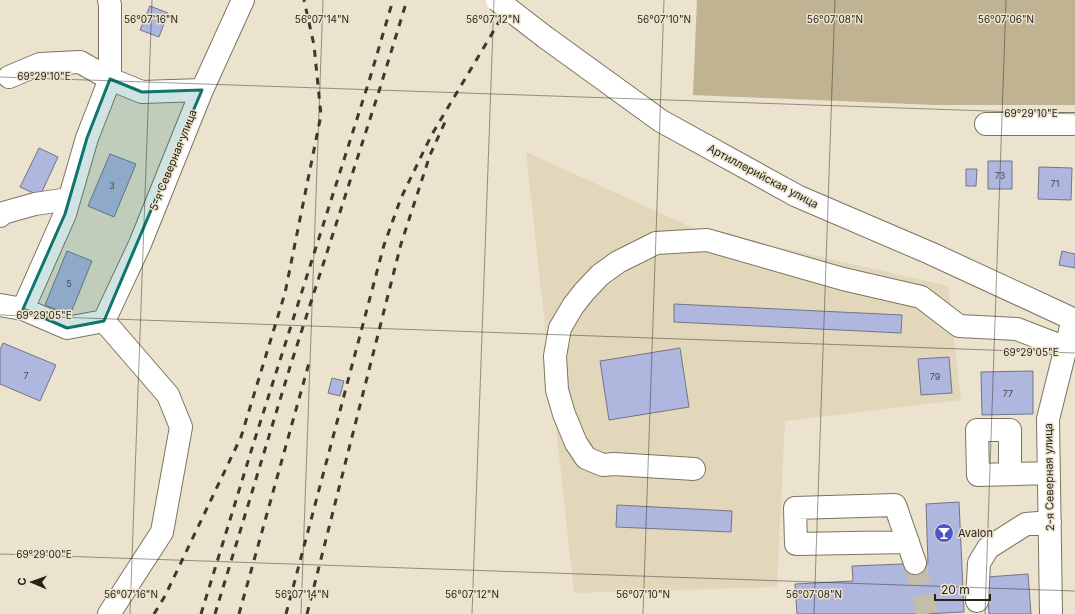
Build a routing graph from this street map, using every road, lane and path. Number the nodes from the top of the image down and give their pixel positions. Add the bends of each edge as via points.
1 (109, 0) edge
2 (243, 0) edge
3 (497, 0) edge
4 (9, 77) dead end
5 (110, 78) junction
6 (202, 90) junction
7 (986, 124) dead end
8 (1075, 124) edge
9 (69, 199) junction
10 (0, 216) edge
11 (0, 305) edge
12 (23, 309) junction
13 (1074, 320) edge
14 (104, 321) junction
15 (1066, 348) junction
16 (694, 469) dead end
17 (1049, 473) junction
18 (1010, 474) dead end
19 (1050, 522) junction
20 (908, 542) junction
21 (915, 563) tunnel mouth
22 (976, 601) dead end
23 (109, 614) edge
24 (1051, 614) edge

1 - 5 street
2 - 6 street, 5-я Северная улица
3 - 13 street, Артиллерийская улица, bridge via 661,121 797,196 930,253
4 - 5 street via 40,64 80,62
5 - 6 street via 142,92
5 - 9 street via 87,138
6 - 14 street, 5-я Северная улица via 140,244
7 - 8 street
9 - 10 street via 35,204
9 - 12 street via 65,214
11 - 12 street
12 - 14 street via 67,328
13 - 15 street, 2-я Северная улица
14 - 23 street via 168,395 181,427 162,532
15 - 16 street via 1017,329 959,326 921,297 843,279 707,240 656,243 618,262 600,275 573,306 560,328 556,356 557,390 576,443 586,458 603,465
15 - 17 street, 2-я Северная улица via 1048,419
17 - 18 street
17 - 19 street, 2-я Северная улица
19 - 22 street via 1026,524 988,548 979,563
19 - 24 street, 2-я Северная улица
20 - 20 street via 895,505 795,508 796,544
20 - 21 street

